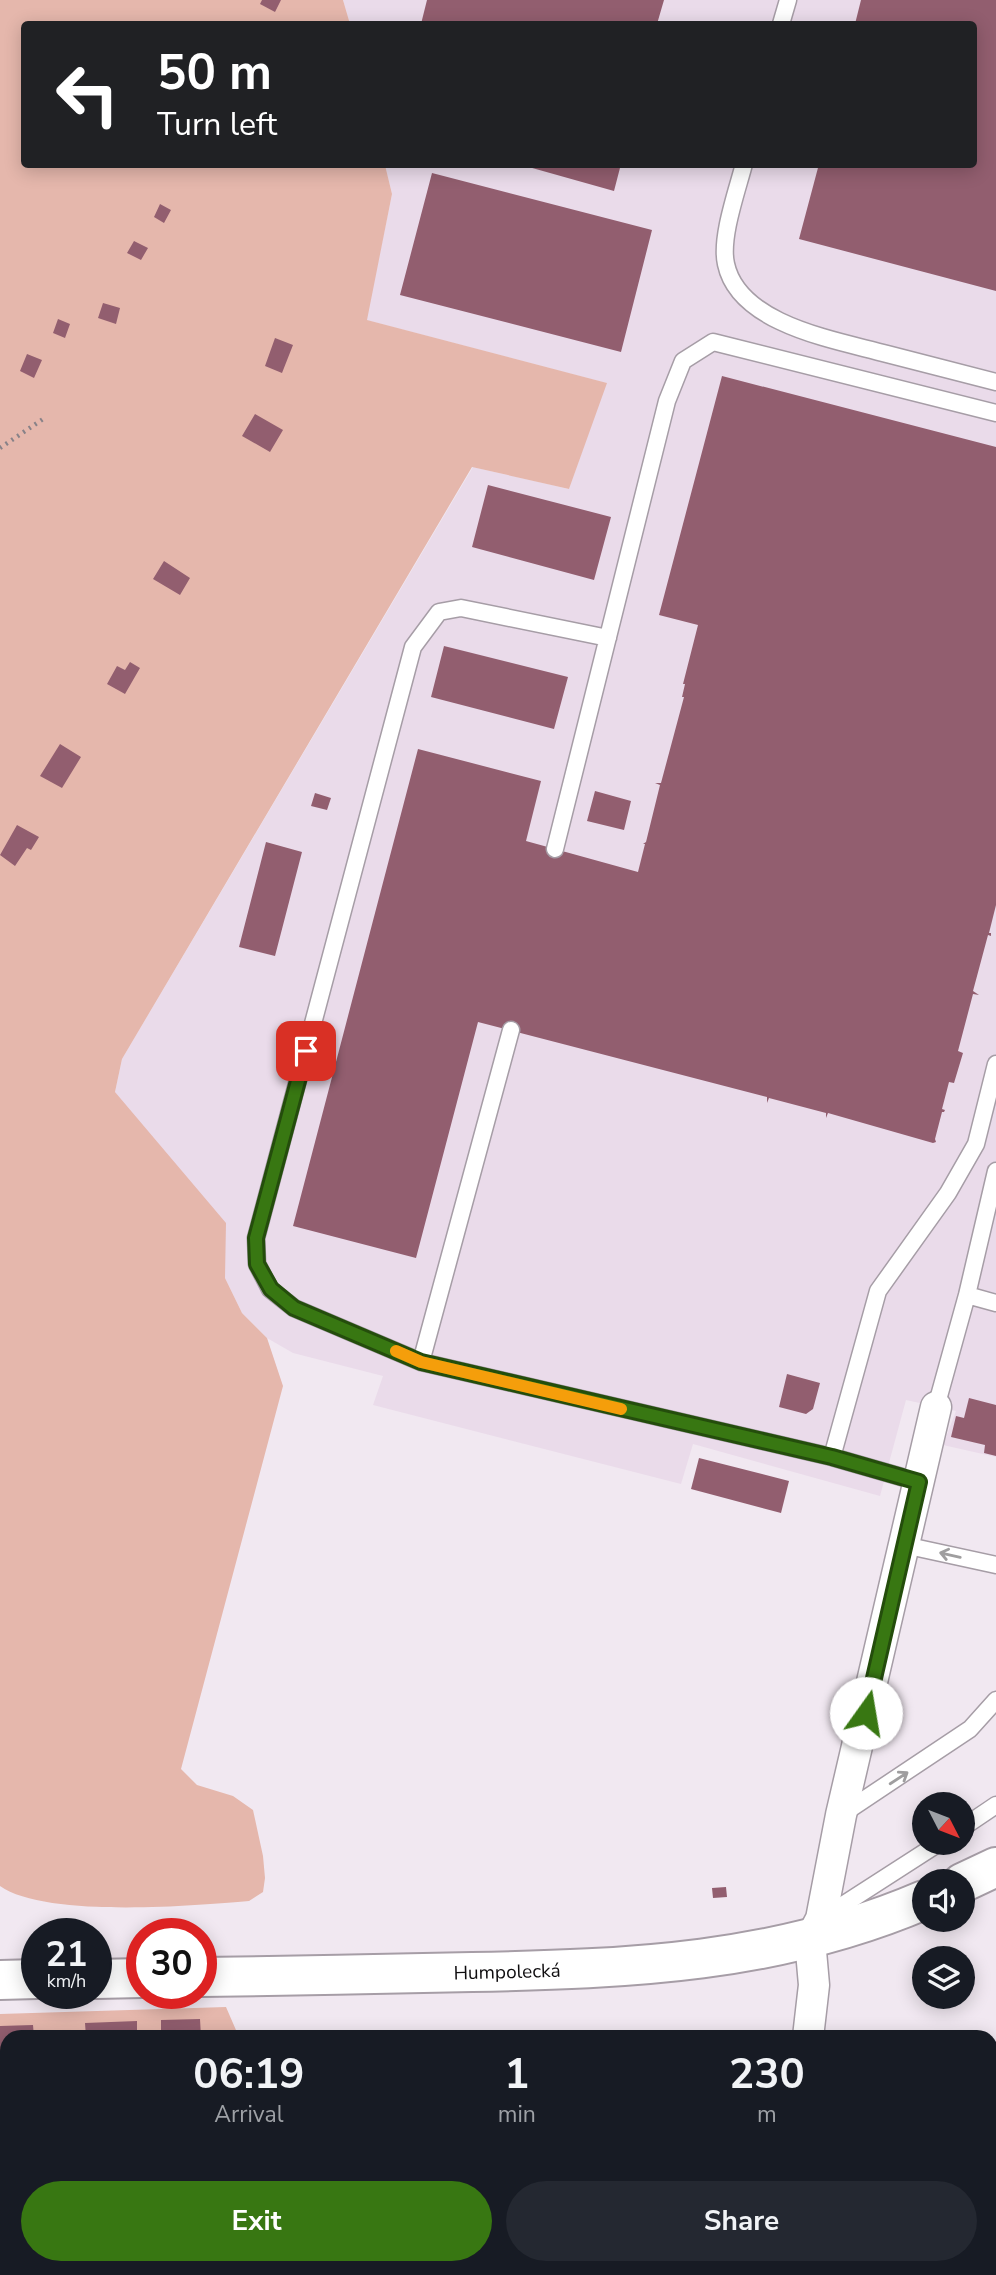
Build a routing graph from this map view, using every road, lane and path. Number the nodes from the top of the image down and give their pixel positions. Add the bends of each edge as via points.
1 (788, 0) edge
2 (782, 21) edge
3 (743, 168) edge
4 (996, 382) edge
5 (996, 413) edge
6 (46, 417) dead end
7 (0, 449) edge
8 (608, 638) junction
9 (555, 849) dead end
10 (510, 1030) dead end
11 (996, 1064) edge
12 (996, 1171) edge
13 (967, 1295) junction
14 (996, 1303) edge
15 (421, 1362) junction
16 (936, 1407) joint
17 (832, 1457) junction
18 (919, 1482) junction
19 (904, 1545) junction
20 (996, 1565) edge
21 (996, 1700) edge
22 (996, 1805) edge
23 (841, 1815) junction
24 (975, 1819) edge
25 (922, 1855) edge
26 (996, 1867) edge
27 (975, 1877) edge
28 (912, 1905) edge
29 (816, 1930) junction
30 (217, 1978) edge
31 (21, 1979) edge
32 (0, 1980) edge
33 (809, 2030) edge

1 - 2 lane
3 - 4 lane via 727,226 726,263 737,290 766,314 806,333
5 - 8 lane via 713,342 683,361 667,401
6 - 7 path
8 - 9 lane
8 - 15 lane via 461,608 439,612 412,647 256,1238 257,1264 266,1281 294,1308
10 - 15 lane
11 - 17 lane via 976,1144 948,1193 878,1291
12 - 13 lane
13 - 14 lane
13 - 16 lane
15 - 17 lane
16 - 18 street
17 - 18 lane
18 - 19 street
20 -> 19 lane
19 - 23 street
23 -> 21 lane via 970,1729
22 - 24 lane
23 - 29 street
25 - 29 lane
26 - 27 main road
28 - 29 main road, Humpolecká via 871,1921
29 - 30 main road, Humpolecká via 733,1955 650,1965
29 - 33 street
31 - 32 main road

